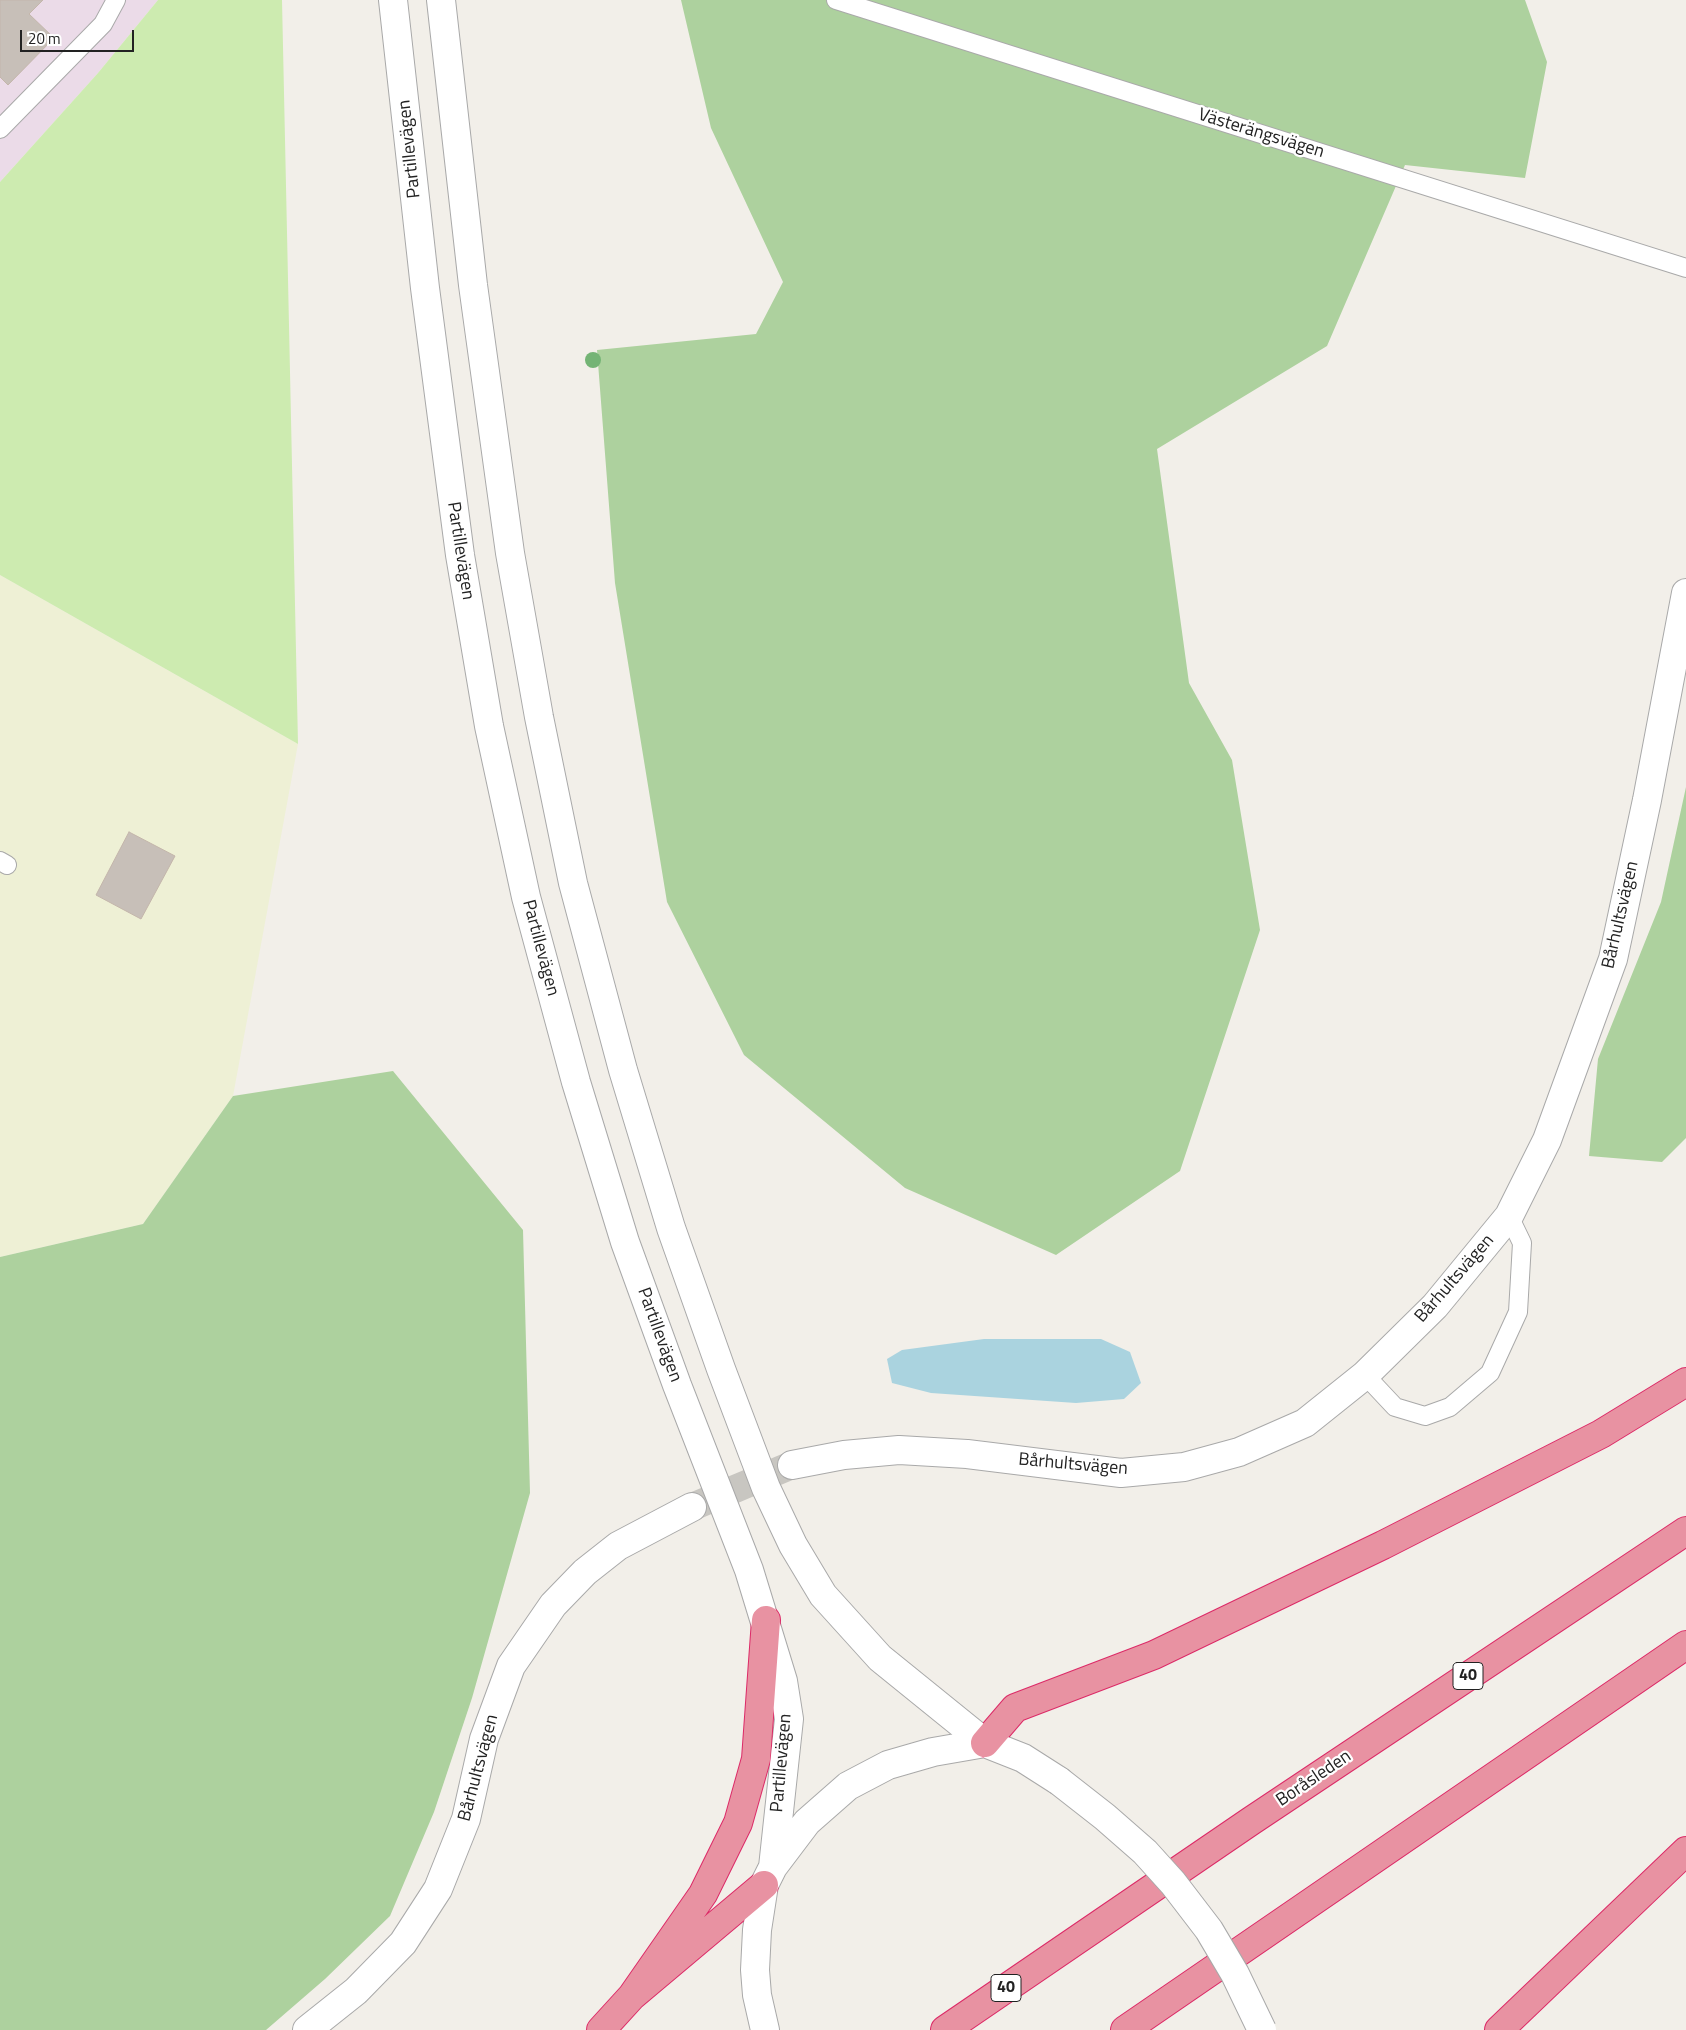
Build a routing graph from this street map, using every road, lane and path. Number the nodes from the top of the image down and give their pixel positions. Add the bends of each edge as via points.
1 (116, 0) edge
2 (393, 0) edge
3 (441, 0) edge
4 (836, 0) edge
5 (0, 129) edge
6 (1686, 268) edge
7 (1686, 593) edge
8 (1508, 1216) junction
9 (1365, 1375) junction
10 (1686, 1382) edge
11 (792, 1466) tunnel mouth
12 (692, 1507) tunnel mouth
13 (1686, 1531) edge
14 (766, 1620) junction
15 (1686, 1645) edge
16 (985, 1743) junction
17 (1686, 1851) edge
18 (769, 1876) junction
19 (632, 1996) junction
20 (307, 2030) edge
21 (601, 2030) edge
22 (765, 2030) edge
23 (945, 2030) edge
24 (1125, 2030) edge
25 (1262, 2030) edge
26 (1499, 2030) edge

1 - 5 lane via 103,24
2 - 14 street, Partillevägen via 460,555 490,726 526,897 576,1082 625,1242
3 - 16 street via 510,552 539,717 573,883 622,1070 671,1228 766,1488 793,1545 823,1595 880,1658
4 - 6 lane, Västerängsvägen
7 - 8 street, Bårhultsvägen via 1613,959 1547,1140
8 - 9 street, Bårhultsvägen via 1435,1306
8 - 9 lane via 1522,1243 1518,1312 1490,1373 1450,1407 1425,1416 1395,1407
9 - 11 street, Bårhultsvägen via 1305,1423 1239,1452 1184,1467 1121,1473 967,1454 899,1450 844,1455
10 - 16 highway via 1601,1434 1383,1545 1154,1655 1015,1708
12 - 20 street, Bårhultsvägen via 618,1546 585,1572 553,1605 511,1666 484,1739 466,1818 438,1889 403,1942 356,1991
13 - 23 highway, Boråsleden / 40
14 - 18 street, Partillevägen via 783,1681 789,1719
14 - 19 highway via 756,1760 738,1823 703,1894
15 - 24 highway
16 - 18 street via 933,1752 888,1766 848,1786 807,1822
16 - 25 street, bridge via 1023,1758 1059,1781 1145,1852 1209,1930
17 - 26 highway
18 - 19 highway
18 - 22 street, Partillevägen via 757,1930 754,1970
19 - 21 highway

